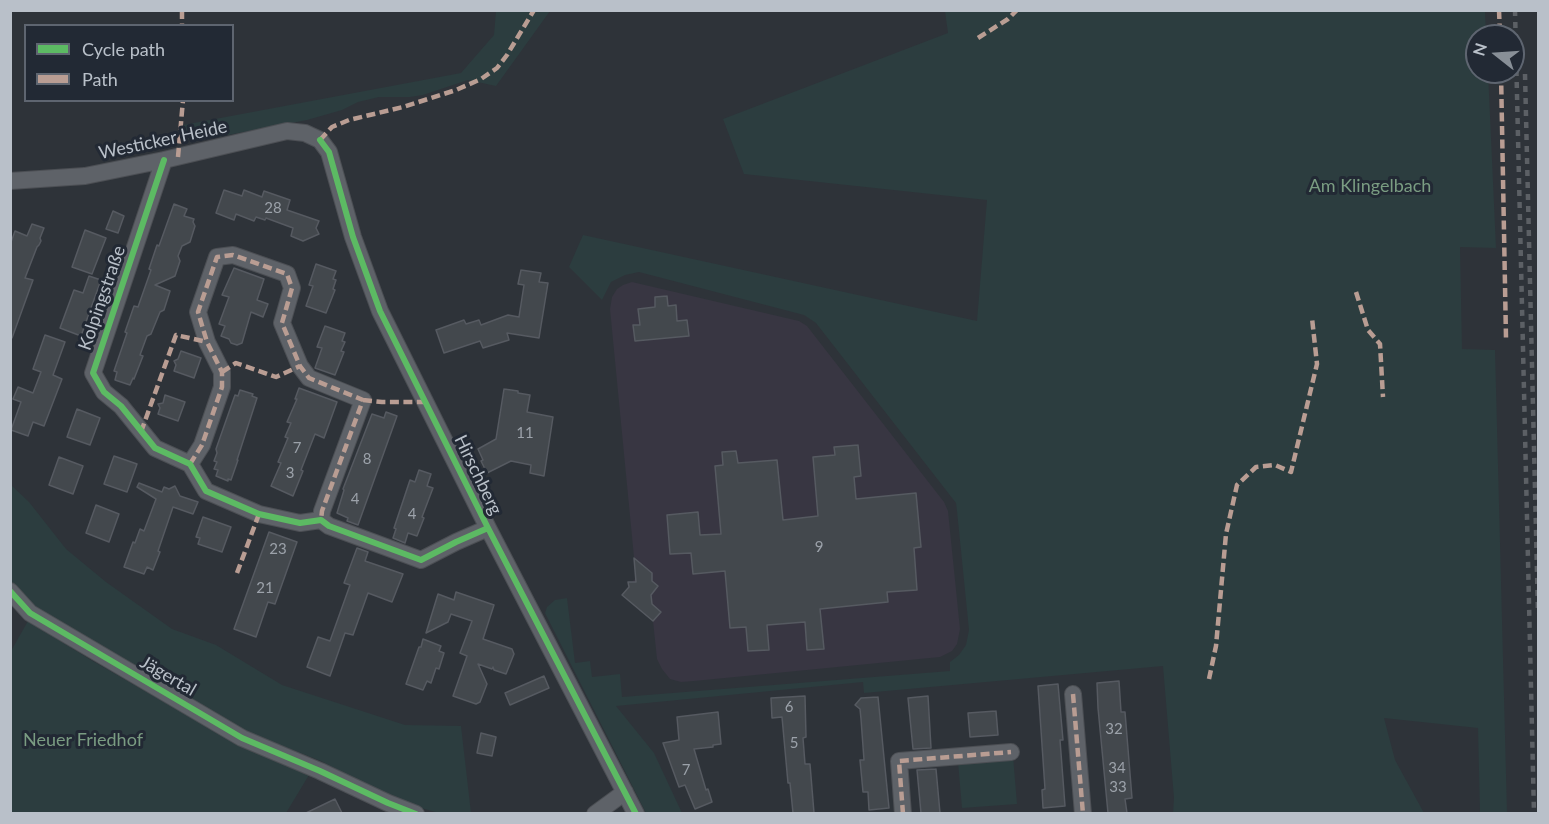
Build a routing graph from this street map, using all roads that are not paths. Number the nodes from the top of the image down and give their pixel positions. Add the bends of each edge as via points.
1 (320, 140) joint
2 (164, 160) junction
3 (12, 185) edge
4 (190, 464) junction
5 (321, 520) junction
6 (488, 528) junction
7 (10, 591) edge
8 (1073, 694) dead end
9 (1011, 752) dead end
10 (625, 792) junction
11 (416, 813) edge
12 (595, 813) edge
13 (636, 813) edge
14 (903, 813) edge
15 (1083, 813) edge

1 - 2 street, Westicker Heide via 306,133 287,131
1 - 6 street, Hirschberg via 329,152 353,237 380,311
2 - 3 street, Westicker Heide
2 - 4 street, Kolpingstraße via 93,373 104,392 121,406 154,448
4 - 5 street via 206,491 259,514 300,523
4 - 5 street via 202,445 222,387 222,372 198,312 217,257 233,255 287,274 292,288 282,323 300,366 309,378 363,399
5 - 6 street via 421,560
6 - 10 street, Hirschberg
7 - 11 street, Jägertal via 30,613 242,738
8 - 15 street
9 - 14 street via 899,761
10 - 12 street
10 - 13 street, Hirschberg

